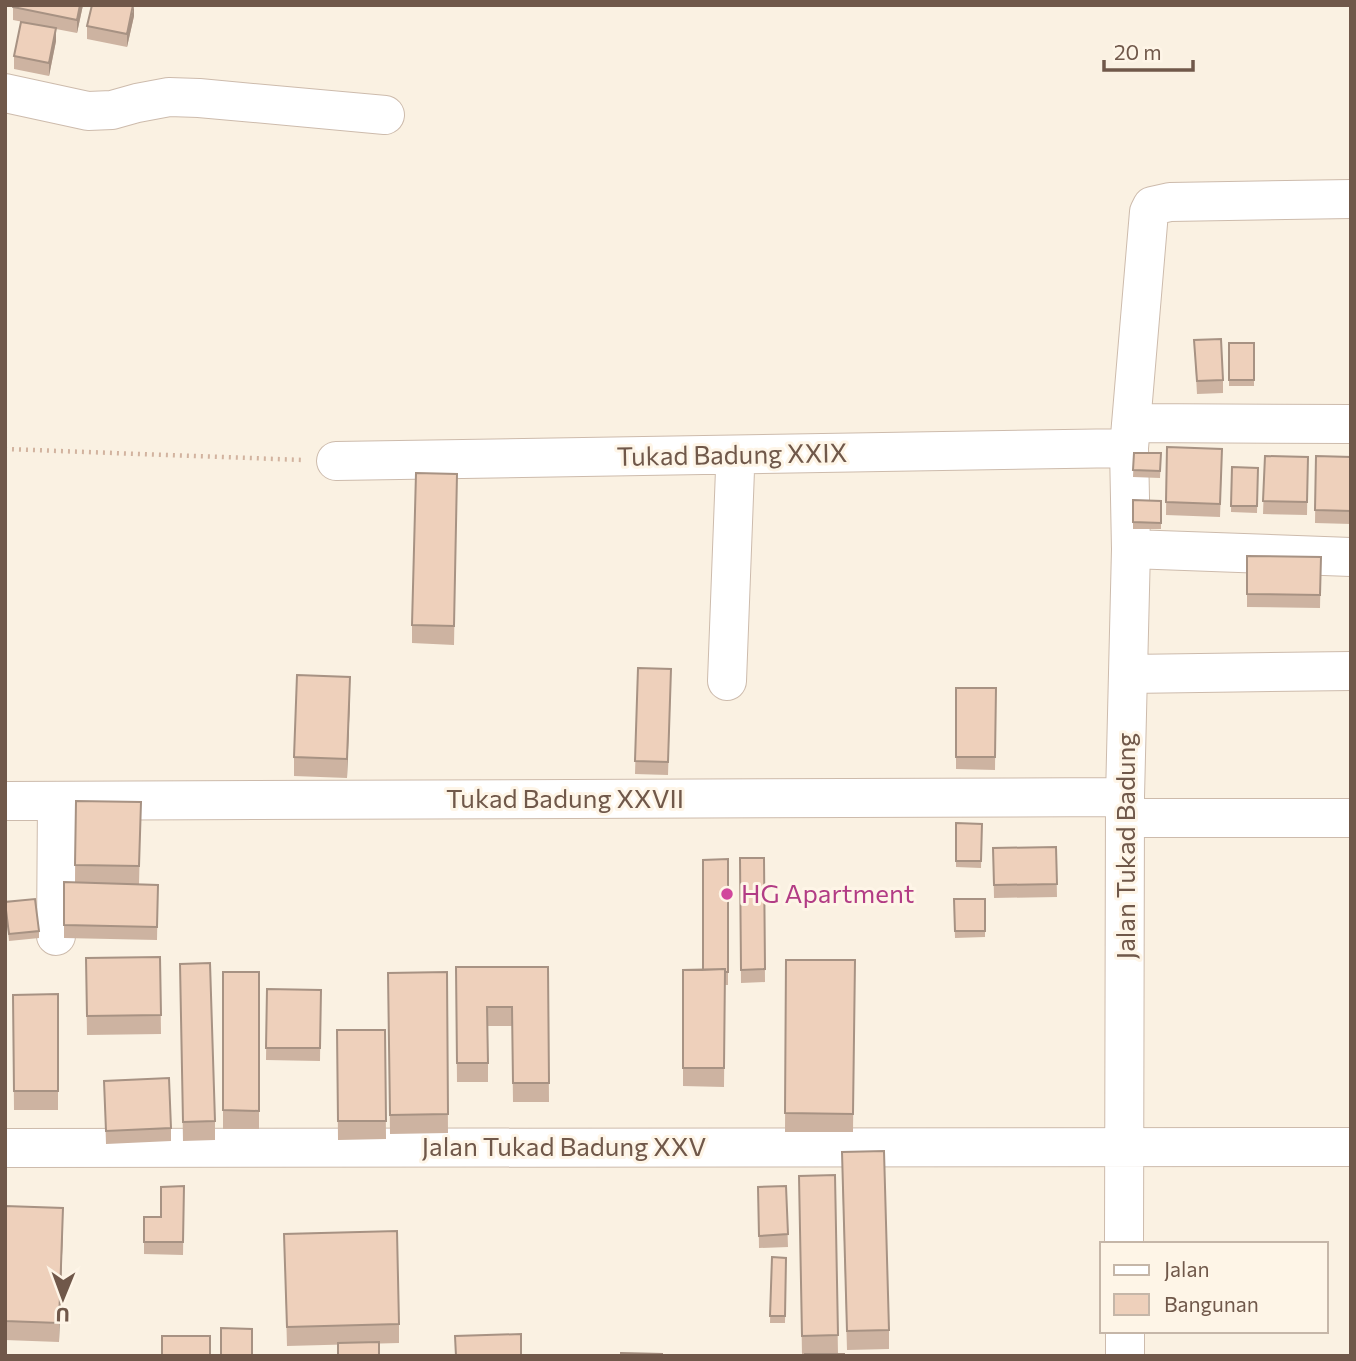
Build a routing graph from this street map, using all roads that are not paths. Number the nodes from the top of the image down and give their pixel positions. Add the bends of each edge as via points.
1 (5, 93) edge
2 (385, 115) dead end
3 (1351, 199) edge
4 (1351, 424) edge
5 (1130, 435) junction
6 (732, 455) junction
7 (336, 461) road end
8 (1130, 549) junction
9 (1351, 557) edge
10 (1351, 671) edge
11 (1128, 674) junction
12 (727, 681) dead end
13 (5, 801) edge
14 (57, 801) junction
15 (1125, 807) junction
16 (1351, 818) edge
17 (56, 936) dead end
18 (1124, 1147) junction
19 (1351, 1147) edge
20 (5, 1148) edge
21 (1124, 1242) edge
22 (1125, 1333) edge
23 (1125, 1356) edge

1 - 2 street via 88,111 169,97
3 - 5 street, Jalan Tukad Badung via 1170,202 1150,208
4 - 5 street, Tukad Badung XXIX
5 - 6 street, Tukad Badung XXIX
5 - 8 street, Jalan Tukad Badung
6 - 7 street, Tukad Badung XXIX
6 - 12 street
8 - 9 street
8 - 11 street, Jalan Tukad Badung
10 - 11 street
11 - 15 street, Jalan Tukad Badung
13 - 14 street, Tukad Badung XXVII
14 - 15 street, Tukad Badung XXVII
14 - 17 street
15 - 16 street, Tukad Badung XXVII
15 - 18 street, Jalan Tukad Badung
18 - 19 street, Jalan Tukad Badung XXV
18 - 20 street, Jalan Tukad Badung XXV
18 - 21 street, Jalan Tukad Badung
22 - 23 street

